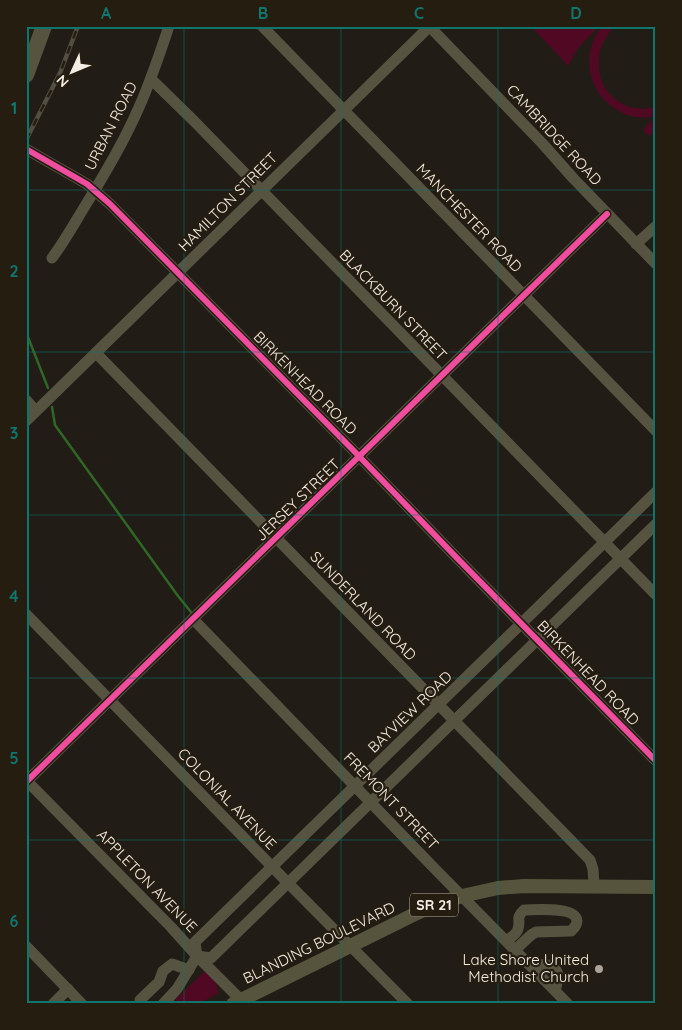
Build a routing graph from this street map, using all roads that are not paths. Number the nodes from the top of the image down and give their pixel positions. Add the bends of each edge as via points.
1 (44, 26) edge
2 (169, 26) edge
3 (262, 26) edge
4 (429, 26) edge
5 (26, 75) edge
6 (151, 79) junction
7 (344, 110) junction
8 (26, 149) edge
9 (95, 190) junction
10 (261, 191) junction
11 (607, 214) junction
12 (655, 227) edge
13 (636, 244) junction
14 (52, 258) dead end
15 (656, 264) edge
16 (178, 273) junction
17 (524, 296) junction
18 (96, 353) junction
19 (442, 376) junction
20 (26, 400) edge
21 (36, 411) junction
22 (26, 421) edge
23 (656, 431) edge
24 (360, 458) junction
25 (656, 492) edge
26 (656, 524) edge
27 (276, 538) junction
28 (604, 543) junction
29 (621, 559) junction
30 (656, 595) edge
31 (26, 614) edge
32 (193, 619) junction
33 (522, 624) junction
34 (538, 640) junction
35 (110, 699) junction
36 (438, 705) junction
37 (454, 721) junction
38 (656, 761) edge
39 (27, 781) edge
40 (356, 786) junction
41 (371, 801) junction
42 (272, 866) junction
43 (288, 883) junction
44 (594, 886) junction
45 (656, 887) edge
46 (462, 896) junction
47 (507, 941) junction
48 (26, 946) edge
49 (351, 946) junction
50 (515, 950) junction
51 (197, 956) junction
52 (189, 970) junction
53 (68, 989) junction
54 (240, 1002) edge
55 (138, 1003) edge
56 (54, 1004) edge
57 (82, 1004) edge
58 (163, 1004) edge
59 (408, 1004) edge
60 (568, 1004) edge

1 - 5 highway
2 - 6 street, URBAN ROAD
3 - 7 street, MANCHESTER ROAD
4 - 7 street, HAMILTON STREET
4 - 11 street, CAMBRIDGE ROAD
6 - 9 street, URBAN ROAD via 128,131
6 - 10 street, BLACKBURN STREET
7 - 10 street, HAMILTON STREET
7 - 17 street, MANCHESTER ROAD
8 - 9 street, BIRKENHEAD ROAD
9 - 14 street, URBAN ROAD
9 - 16 street, BIRKENHEAD ROAD
10 - 16 street, HAMILTON STREET
10 - 19 street, BLACKBURN STREET
11 - 13 street, CAMBRIDGE ROAD
11 - 17 street, JERSEY STREET
12 - 13 street
13 - 15 street, CAMBRIDGE ROAD
16 - 18 street, HAMILTON STREET
16 - 24 street, BIRKENHEAD ROAD
17 - 19 street, JERSEY STREET
17 - 23 street, MANCHESTER ROAD
18 - 21 street, HAMILTON STREET
18 - 27 street, SUNDERLAND ROAD
19 - 24 street, JERSEY STREET
19 - 28 street, BLACKBURN STREET
20 - 21 street
21 - 22 street, HAMILTON STREET
24 - 27 street, JERSEY STREET
24 - 33 street, BIRKENHEAD ROAD
25 - 28 street, BAYVIEW ROAD
26 - 29 street
27 - 32 street, JERSEY STREET
27 - 36 street, SUNDERLAND ROAD
28 - 29 street, BLACKBURN STREET
28 - 33 street, BAYVIEW ROAD
29 - 30 street, BLACKBURN STREET
29 - 34 street
31 - 35 street, COLONIAL AVENUE
32 - 35 street, JERSEY STREET
32 - 40 street, FREMONT STREET
33 - 34 street, BIRKENHEAD ROAD
33 - 36 street, BAYVIEW ROAD
34 - 37 street
34 - 38 street, BIRKENHEAD ROAD
35 - 39 street, JERSEY STREET
35 - 42 street, COLONIAL AVENUE
36 - 37 street, SUNDERLAND ROAD
36 - 40 street, BAYVIEW ROAD
37 - 41 street
37 - 44 street, SUNDERLAND ROAD via 590,860
39 - 51 street, APPLETON AVENUE
40 - 41 street, FREMONT STREET
40 - 42 street, BAYVIEW ROAD
41 - 43 street
41 - 46 street, FREMONT STREET
42 - 43 street, COLONIAL AVENUE
42 - 51 street, BAYVIEW ROAD via 195,942
43 - 49 street, COLONIAL AVENUE
43 - 51 street via 210,958
44 - 45 main road, BLANDING BOULEVARD / SR 21
44 - 46 main road, BLANDING BOULEVARD / SR 21 via 524,886
46 - 47 street, FREMONT STREET
46 - 49 main road, BLANDING BOULEVARD / SR 21 via 436,904
47 - 50 street, FREMONT STREET
47 - 50 street via 518,931 518,918 524,910 564,911 576,918 577,923 571,931 536,932
48 - 53 street
49 - 54 main road, BLANDING BOULEVARD / SR 21
49 - 59 street, COLONIAL AVENUE
50 - 60 street, FREMONT STREET
51 - 52 street, BAYVIEW ROAD
51 - 54 street, APPLETON AVENUE
52 - 55 street via 172,964
52 - 58 street, BAYVIEW ROAD
53 - 56 street
53 - 57 street

